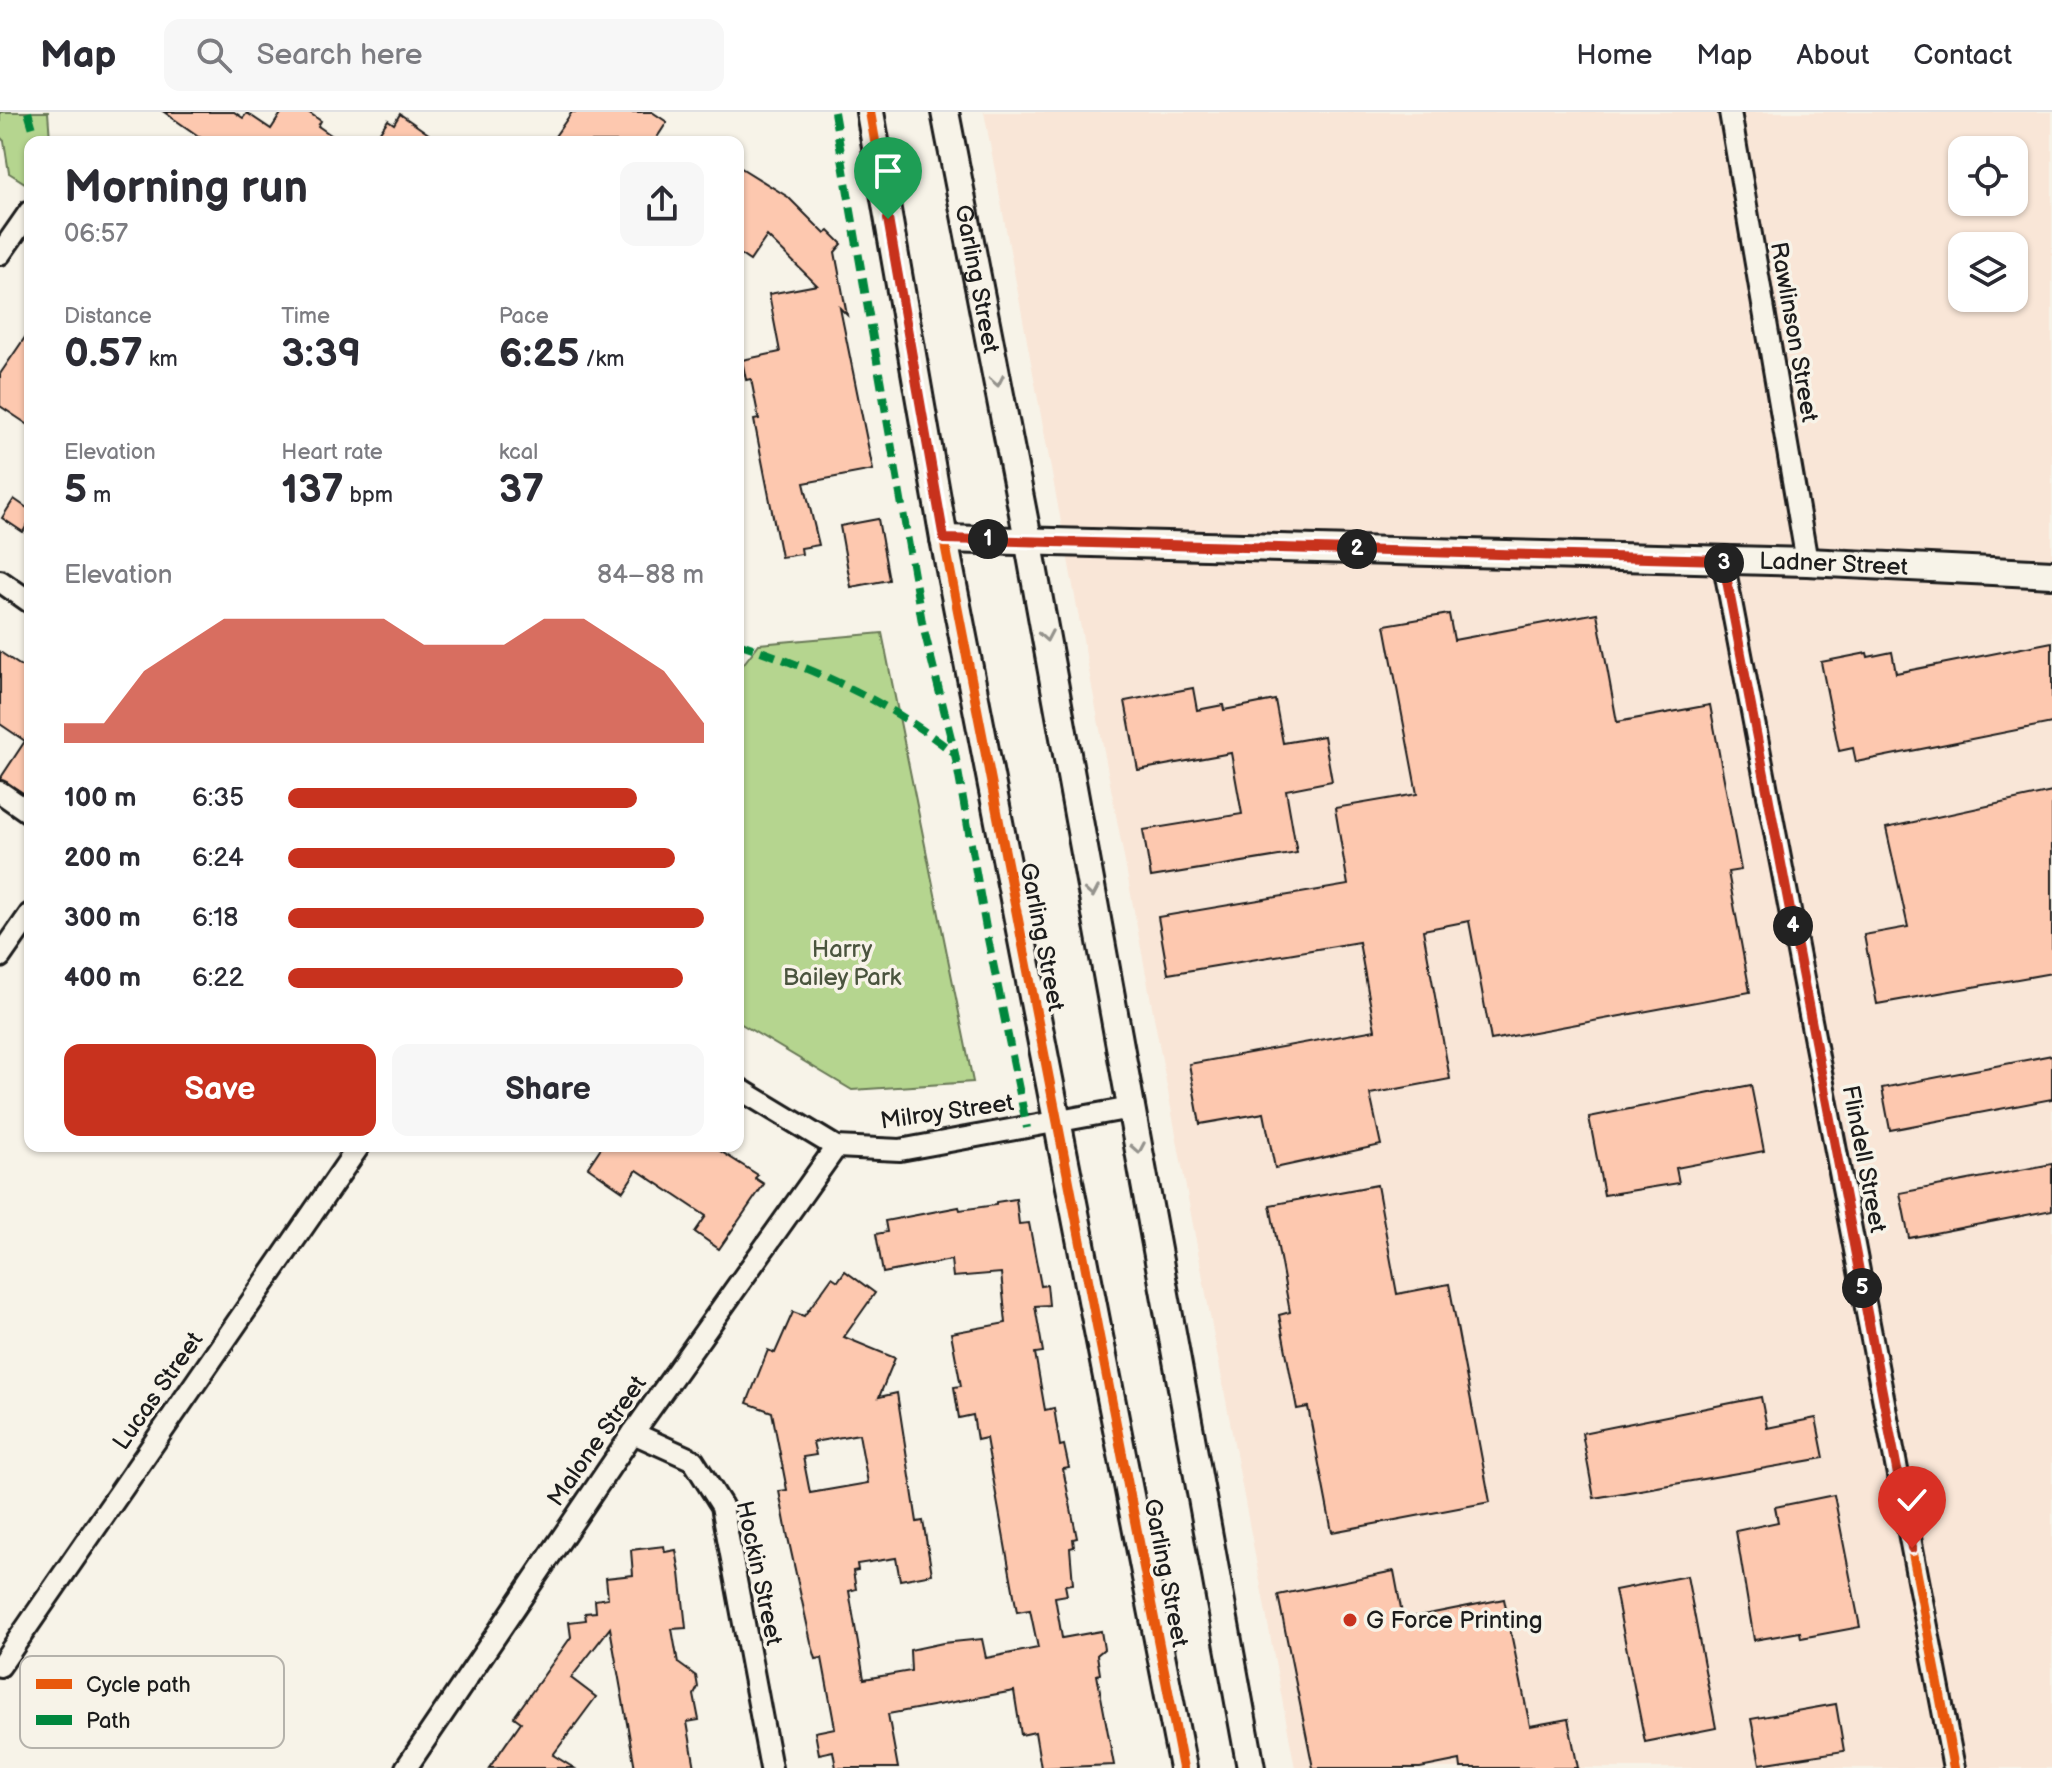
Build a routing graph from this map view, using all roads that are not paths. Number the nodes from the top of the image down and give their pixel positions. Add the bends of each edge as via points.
1 (870, 112) edge
2 (945, 112) edge
3 (1730, 112) edge
4 (24, 220) edge
5 (0, 254) edge
6 (944, 539) junction
7 (1028, 539) junction
8 (1723, 560) junction
9 (1807, 562) junction
10 (2052, 574) edge
11 (0, 581) edge
12 (24, 598) edge
13 (0, 792) edge
14 (24, 809) edge
15 (24, 923) edge
16 (0, 957) edge
17 (744, 1092) edge
18 (1131, 1108) junction
19 (1058, 1122) junction
20 (836, 1147) junction
21 (355, 1152) edge
22 (633, 1433) junction
23 (0, 1666) edge
24 (406, 1768) edge
25 (771, 1768) edge
26 (1183, 1768) edge
27 (1251, 1768) edge
28 (1954, 1768) edge

1 - 6 street, Garling Street
2 -> 7 street, Garling Street
3 - 9 street, Rawlinson Street
4 - 5 street
6 - 7 street, Ladner Street
6 - 19 street, Garling Street
7 - 8 street, Ladner Street
7 -> 18 street, Garling Street
8 - 9 street, Ladner Street
8 - 28 street, Flindell Street
9 - 10 street, Ladner Street
11 - 12 street
13 - 14 street
15 - 16 street
17 - 20 street, Milroy Street
18 - 19 street, Milroy Street
18 -> 27 street, Garling Street
19 - 20 street, Milroy Street via 900,1150
19 - 26 street, Garling Street
20 - 22 street, Malone Street
21 - 23 street, Lucas Street
22 - 24 street, Malone Street
22 - 25 street, Hockin Street via 693,1460 722,1506

